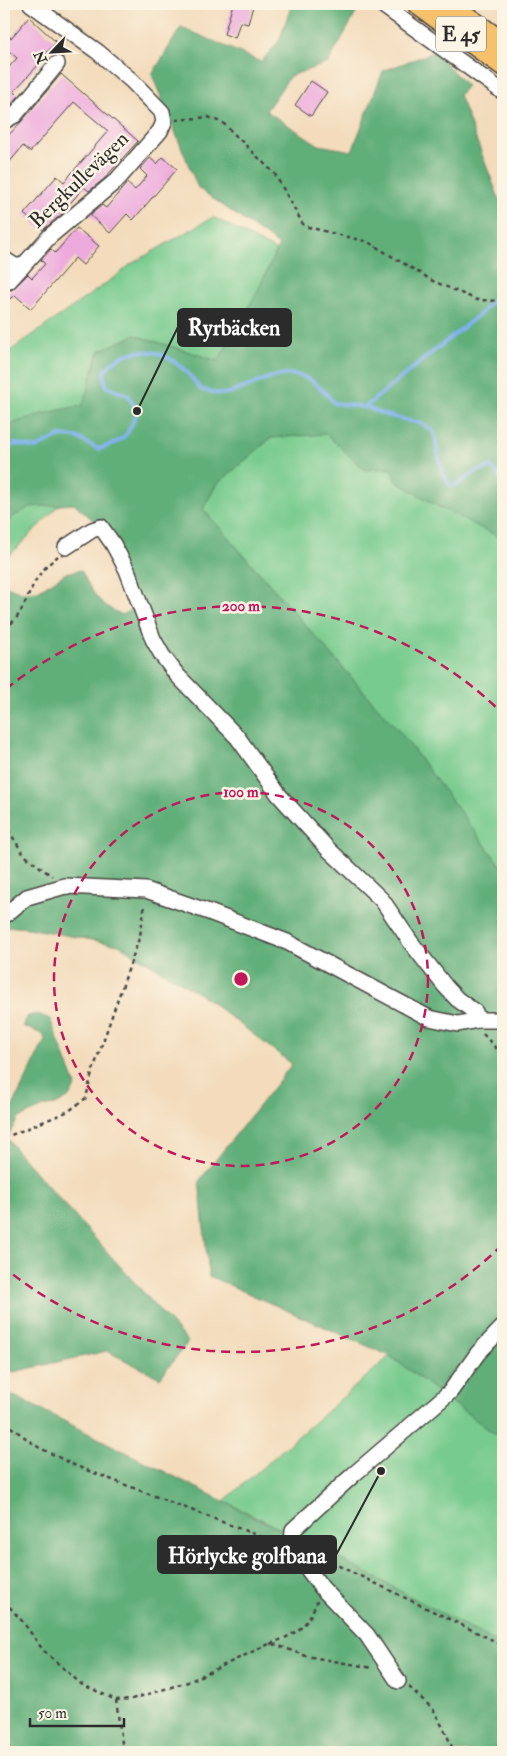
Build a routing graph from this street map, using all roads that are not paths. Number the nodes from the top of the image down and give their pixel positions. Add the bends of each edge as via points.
1 (31, 4) edge
2 (382, 4) edge
3 (419, 4) edge
4 (447, 4) edge
5 (503, 44) edge
6 (57, 64) dead end
7 (503, 64) edge
8 (503, 92) edge
9 (4, 121) edge
10 (4, 259) edge
11 (22, 267) junction
12 (9, 281) dead end
13 (66, 547) road end
14 (4, 916) edge
15 (503, 1020) edge
16 (475, 1021) junction
17 (503, 1327) edge
18 (398, 1681) road end

1 - 11 street, Bergkullevägen via 132,81 162,112 164,122 160,131 116,180 50,236
2 - 8 street
3 - 7 highway, E 45
4 - 5 highway, E 45
6 - 9 street via 15,115
10 - 11 street
11 - 12 street, Bergkullevägen
13 - 16 street via 101,527 127,570 153,639 177,675 238,738 285,802 327,848 382,900 412,944 457,999 475,1012
14 - 16 street via 27,897 65,886 146,890 287,942 429,1018 458,1024
15 - 16 street
17 - 18 street via 478,1353 450,1392 293,1530 292,1548 322,1588 367,1635

